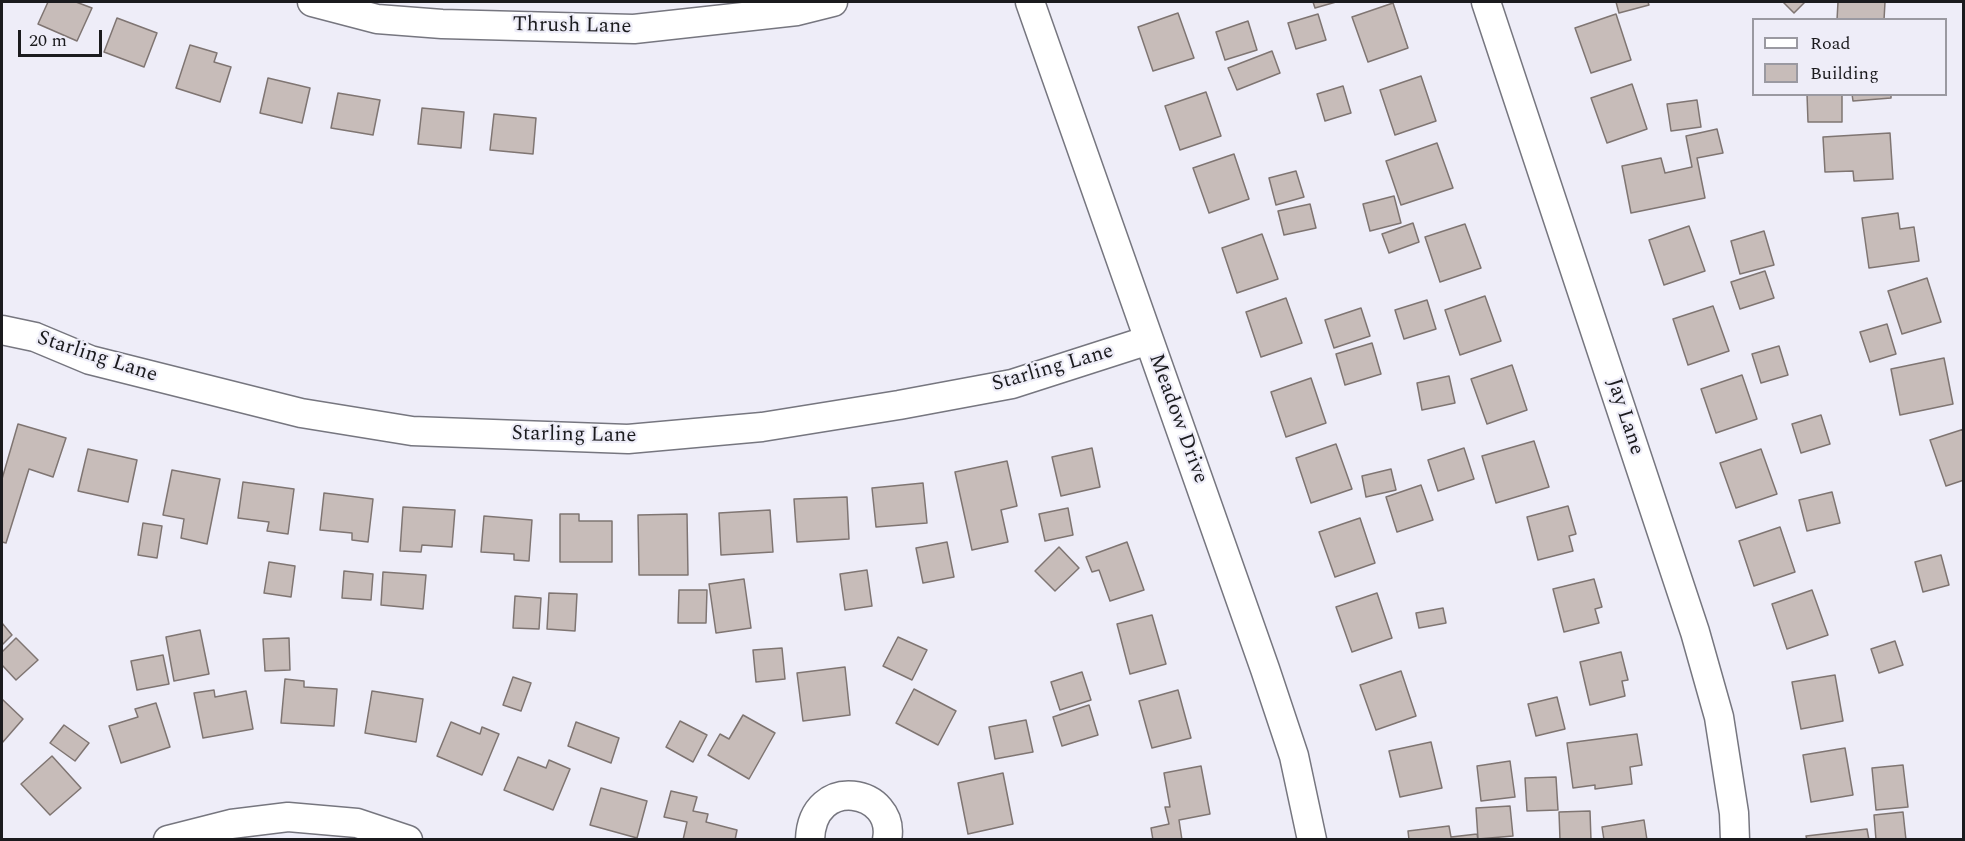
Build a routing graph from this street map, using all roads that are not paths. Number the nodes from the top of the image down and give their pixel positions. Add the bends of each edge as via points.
1 (312, 2) edge
2 (833, 2) edge
3 (1030, 2) edge
4 (1486, 2) edge
5 (2, 330) edge
6 (1149, 340) junction
7 (168, 840) edge
8 (408, 840) edge
9 (810, 840) edge
10 (888, 840) edge
11 (1312, 840) edge
12 (1735, 840) edge

1 - 2 street, Thrush Lane via 377,19 453,25 634,29 797,11
3 - 6 street, Meadow Drive
4 - 12 street, Jay Lane via 1695,632 1719,717
5 - 6 street, Starling Lane via 35,337 90,360 301,413 412,431 628,439 762,428 1012,384
6 - 11 street, Meadow Drive via 1294,756
7 - 8 street via 231,824 288,817 357,823
9 - 10 street via 810,827 819,810 834,798 846,795 859,796 880,810 887,822

